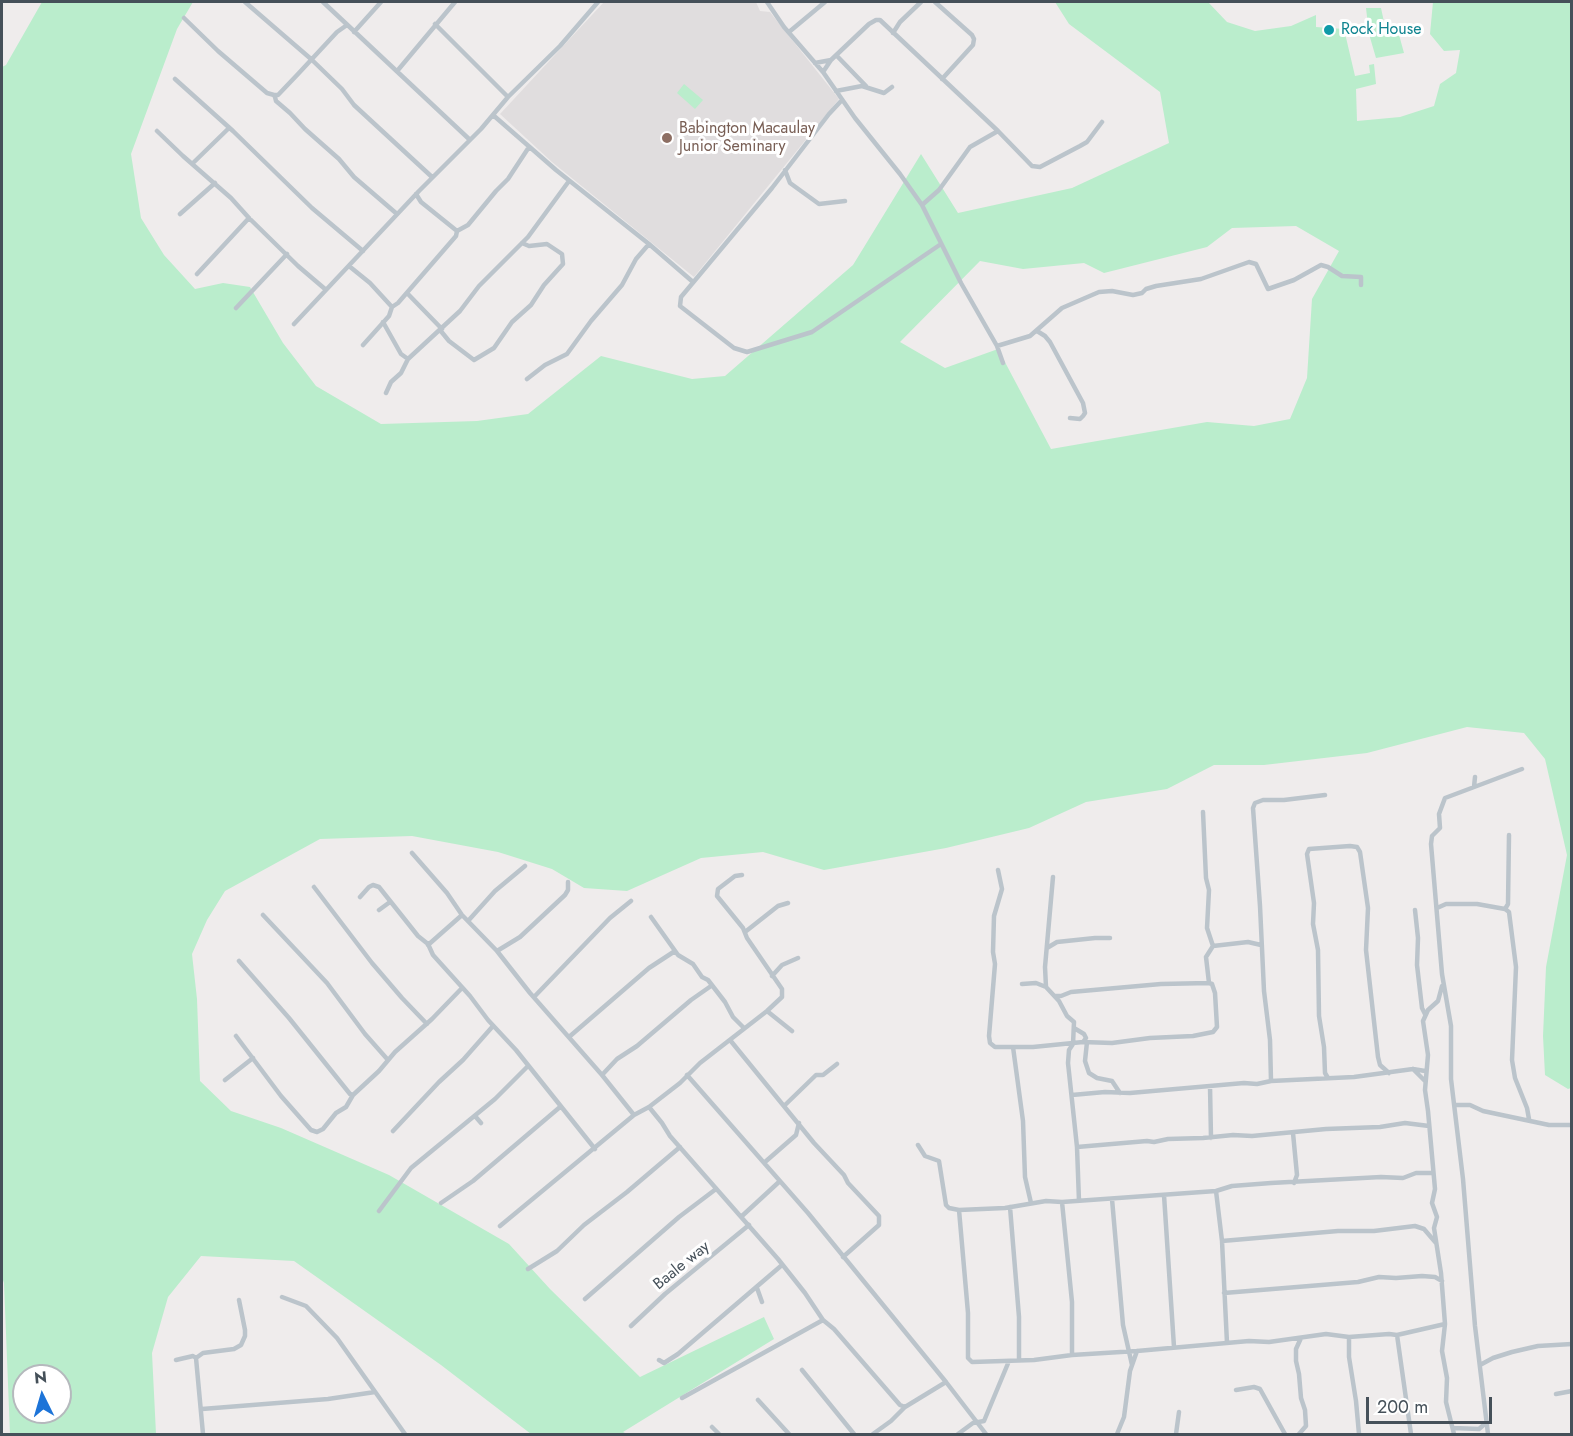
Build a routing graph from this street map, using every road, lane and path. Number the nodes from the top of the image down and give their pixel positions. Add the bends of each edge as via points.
1 (245, 2) edge
2 (323, 2) edge
3 (381, 2) edge
4 (455, 2) edge
5 (598, 2) edge
6 (767, 2) edge
7 (825, 2) edge
8 (921, 2) edge
9 (935, 2) edge
10 (184, 18) dead end
11 (435, 24) junction
12 (347, 25) junction
13 (354, 32) junction
14 (789, 33) junction
15 (893, 33) junction
16 (837, 56) junction
17 (311, 59) junction
18 (831, 60) junction
19 (815, 63) junction
20 (398, 70) junction
21 (823, 72) junction
22 (175, 79) dead end
23 (942, 79) junction
24 (892, 87) dead end
25 (868, 88) junction
26 (836, 91) junction
27 (274, 95) junction
28 (508, 97) junction
29 (842, 100) junction
30 (493, 115) junction
31 (1102, 122) dead end
32 (229, 128) junction
33 (157, 131) dead end
34 (998, 131) junction
35 (470, 139) junction
36 (529, 147) junction
37 (192, 164) junction
38 (785, 170) junction
39 (432, 177) junction
40 (569, 181) junction
41 (215, 183) junction
42 (416, 194) junction
43 (845, 201) dead end
44 (922, 205) junction
45 (180, 214) dead end
46 (397, 214) junction
47 (249, 218) junction
48 (457, 231) junction
49 (522, 243) junction
50 (649, 244) junction
51 (941, 244) junction
52 (363, 251) junction
53 (287, 254) junction
54 (349, 266) junction
55 (197, 274) dead end
56 (693, 282) junction
57 (1361, 285) dead end
58 (326, 289) junction
59 (407, 292) junction
60 (392, 307) junction
61 (236, 308) dead end
62 (383, 322) junction
63 (294, 324) dead end
64 (441, 329) junction
65 (1037, 331) junction
66 (363, 345) dead end
67 (997, 346) junction
68 (408, 359) junction
69 (1003, 363) dead end
70 (528, 379) dead end
71 (386, 393) dead end
72 (1070, 418) dead end
73 (1522, 769) dead end
74 (1475, 777) dead end
75 (1474, 787) junction
76 (1325, 795) dead end
77 (1203, 812) dead end
78 (1509, 835) dead end
79 (412, 853) dead end
80 (525, 866) dead end
81 (998, 870) dead end
82 (742, 875) dead end
83 (1053, 877) dead end
84 (568, 882) dead end
85 (314, 887) dead end
86 (360, 897) dead end
87 (632, 901) dead end
88 (390, 902) junction
89 (788, 903) dead end
90 (1437, 908) junction
91 (1505, 909) junction
92 (378, 910) dead end
93 (1415, 910) dead end
94 (263, 915) dead end
95 (462, 915) junction
96 (651, 917) dead end
97 (468, 921) junction
98 (745, 932) junction
99 (1110, 938) dead end
100 (428, 945) junction
101 (1261, 945) junction
102 (1213, 946) junction
103 (1047, 948) junction
104 (497, 951) junction
105 (675, 951) junction
106 (798, 958) dead end
107 (239, 961) dead end
108 (772, 976) junction
109 (1209, 983) junction
110 (1022, 984) dead end
111 (711, 986) junction
112 (1046, 987) junction
113 (462, 988) junction
114 (1443, 994) junction
115 (1058, 997) junction
116 (534, 998) junction
117 (767, 1011) junction
118 (1425, 1014) junction
119 (427, 1024) junction
120 (493, 1026) junction
121 (744, 1028) junction
122 (1074, 1028) junction
123 (792, 1031) dead end
124 (236, 1036) dead end
125 (569, 1037) junction
126 (730, 1040) junction
127 (1085, 1042) junction
128 (1073, 1044) junction
129 (1013, 1047) junction
130 (253, 1058) junction
131 (388, 1060) junction
132 (837, 1064) dead end
133 (1380, 1065) junction
134 (528, 1066) junction
135 (1413, 1069) junction
136 (1425, 1071) junction
137 (1325, 1073) junction
138 (1389, 1073) junction
139 (602, 1075) junction
140 (1371, 1075) junction
141 (687, 1076) junction
142 (1320, 1078) junction
143 (1328, 1078) junction
144 (225, 1080) dead end
145 (1271, 1081) junction
146 (1425, 1081) junction
147 (1210, 1086) junction
148 (1120, 1093) junction
149 (353, 1095) junction
150 (1072, 1095) junction
151 (1455, 1105) junction
152 (784, 1106) junction
153 (560, 1107) junction
154 (649, 1107) junction
155 (634, 1115) junction
156 (475, 1116) junction
157 (1529, 1119) junction
158 (799, 1123) junction
159 (481, 1124) dead end
160 (1429, 1125) junction
161 (1572, 1125) edge
162 (393, 1131) dead end
163 (807, 1133) junction
164 (1293, 1133) junction
165 (796, 1135) junction
166 (1211, 1138) junction
167 (918, 1145) dead end
168 (680, 1147) junction
169 (1077, 1147) junction
170 (595, 1149) junction
171 (765, 1162) junction
172 (1433, 1173) junction
173 (780, 1181) junction
174 (1293, 1183) junction
175 (716, 1189) junction
176 (1216, 1191) junction
177 (1164, 1195) junction
178 (1112, 1199) junction
179 (1079, 1201) junction
180 (1062, 1202) junction
181 (441, 1203) dead end
182 (1031, 1203) junction
183 (1010, 1207) junction
184 (959, 1210) junction
185 (379, 1211) dead end
186 (741, 1216) junction
187 (500, 1226) dead end
188 (748, 1226) junction
189 (1221, 1241) junction
190 (1437, 1244) junction
191 (843, 1257) junction
192 (782, 1265) junction
193 (528, 1269) dead end
194 (1441, 1273) junction
195 (1435, 1277) junction
196 (1442, 1281) junction
197 (757, 1288) junction
198 (1224, 1293) junction
199 (282, 1297) dead end
200 (585, 1299) dead end
201 (239, 1300) dead end
202 (762, 1302) dead end
203 (824, 1320) junction
204 (631, 1326) dead end
205 (1445, 1327) junction
206 (1397, 1335) junction
207 (1349, 1337) junction
208 (1292, 1338) junction
209 (1301, 1338) junction
210 (1227, 1343) junction
211 (1572, 1344) edge
212 (1297, 1345) junction
213 (1174, 1347) junction
214 (1129, 1352) junction
215 (1137, 1352) junction
216 (1072, 1355) junction
217 (196, 1358) junction
218 (176, 1360) dead end
219 (659, 1360) dead end
220 (1019, 1360) junction
221 (1009, 1361) junction
222 (1132, 1365) junction
223 (1480, 1365) junction
224 (802, 1370) dead end
225 (946, 1382) junction
226 (1236, 1390) dead end
227 (1572, 1391) edge
228 (375, 1392) junction
229 (1556, 1394) dead end
230 (682, 1398) dead end
231 (758, 1400) dead end
232 (902, 1408) junction
233 (201, 1409) junction
234 (1179, 1412) dead end
235 (978, 1422) junction
236 (1487, 1422) junction
237 (712, 1427) dead end
238 (1454, 1428) junction
239 (203, 1434) edge
240 (405, 1434) edge
241 (718, 1434) edge
242 (789, 1434) edge
243 (854, 1434) edge
244 (873, 1434) edge
245 (958, 1434) edge
246 (986, 1434) edge
247 (1117, 1434) edge
248 (1176, 1434) edge
249 (1285, 1434) edge
250 (1299, 1434) edge
251 (1359, 1434) edge
252 (1411, 1434) edge
253 (1454, 1434) edge
254 (1488, 1434) edge

1 - 17 street
2 - 12 street
3 - 13 street
4 - 11 street
5 - 28 street
6 - 14 street
7 - 14 street
8 - 15 street
9 - 23 street via 974,39
10 - 27 street via 267,93
11 - 20 street
11 - 28 street
12 - 13 street
12 - 17 street
13 - 20 street
14 - 19 street
15 - 16 street via 880,20 873,20
15 - 23 street
16 - 18 street
16 - 25 street
17 - 27 street
17 - 39 street
18 - 19 street
18 - 21 street
19 - 21 street
20 - 35 street
21 - 26 street
22 - 32 street
23 - 34 street
24 - 25 street via 884,93
25 - 26 street
26 - 29 street
27 - 46 street via 354,177
28 - 30 street
29 - 38 street
29 - 44 street
30 - 35 street
30 - 36 street
31 - 34 street via 1087,142 1036,168
32 - 37 street
32 - 52 street
33 - 37 street
34 - 44 street via 970,147 939,190
35 - 39 street
36 - 40 street
36 - 48 street via 508,179 468,225
37 - 41 street
38 - 43 street via 790,183 819,204
38 - 56 street
39 - 42 street
40 - 49 street
40 - 50 street
41 - 45 street
41 - 47 street
42 - 46 street
42 - 48 street
44 - 51 street
46 - 52 street
47 - 53 street
47 - 55 street
48 - 59 street
49 - 64 street
49 - 64 street via 547,244 562,254 563,264 494,348 474,360 449,341
50 - 56 street
50 - 70 street via 567,354
51 - 56 street via 812,332 747,352 734,348 682,310 679,301
51 - 67 street
52 - 54 street
53 - 58 street
53 - 61 street
54 - 58 street
54 - 60 street
57 - 65 street via 1361,277 1342,276 1321,265 1268,289 1256,264 1249,262 1201,279 1156,286 1138,294 1099,292 1062,308
58 - 63 street
59 - 60 street
59 - 64 street
60 - 62 street
62 - 66 street
62 - 68 street via 401,354
64 - 68 street
65 - 67 street
65 - 72 street via 1050,342 1085,409 1080,419
67 - 69 street
68 - 71 street
73 - 75 street
74 - 75 street
75 - 90 street via 1451,794 1440,807 1440,828 1432,836 1431,844
76 - 101 street via 1263,800 1253,806
77 - 102 street via 1209,890 1207,928
78 - 91 street
79 - 95 street
80 - 97 street
81 - 129 street via 1002,889 994,916 989,1040 995,1047
82 - 98 street via 732,878 717,893
83 - 103 street
84 - 104 street via 565,895 520,937
85 - 119 street via 393,988
86 - 88 street via 376,885
87 - 116 street via 610,918
88 - 92 street
88 - 100 street
89 - 98 street via 778,906
90 - 91 street via 1459,903
90 - 114 street
91 - 157 street via 1510,915 1516,967 1512,1060
93 - 118 street via 1417,965
94 - 131 street via 327,983
95 - 97 street
95 - 100 street
96 - 105 street
97 - 104 street
98 - 108 street
99 - 103 street via 1057,942
100 - 113 street
101 - 102 street via 1248,942
101 - 145 street
102 - 109 street via 1206,954
103 - 112 street
104 - 116 street
105 - 111 street via 693,964
105 - 125 street via 649,968
106 - 108 street via 782,965
107 - 149 street
108 - 117 street via 782,995
109 - 115 street via 1071,992
109 - 127 street via 1215,993 1217,1027 1213,1032 1112,1043
110 - 112 street
111 - 121 street
111 - 139 street via 638,1046 616,1059
112 - 115 street
113 - 119 street
113 - 120 street
114 - 118 street
114 - 151 street via 1451,1026
115 - 122 street via 1073,1019
116 - 125 street
117 - 121 street
117 - 123 street
118 - 136 street
119 - 131 street
120 - 134 street
120 - 162 street
121 - 126 street
122 - 127 street via 1084,1034
122 - 128 street
124 - 130 street
125 - 139 street
126 - 141 street
126 - 152 street
127 - 128 street
127 - 148 street via 1089,1073 1112,1081
128 - 129 street
128 - 150 street via 1068,1062
129 - 182 street via 1023,1121 1025,1178
130 - 144 street
130 - 149 street via 315,1133 346,1107
131 - 149 street
132 - 152 street via 823,1075 816,1075
133 - 137 street via 1366,950 1368,912 1360,852 1354,846 1309,849
133 - 138 street
133 - 140 street
134 - 153 street
134 - 156 street
135 - 136 street
135 - 138 street
135 - 146 street
136 - 146 street
137 - 142 street
137 - 143 street
138 - 140 street
139 - 155 street
140 - 143 street
141 - 154 street
141 - 171 street
142 - 143 street
142 - 145 street
145 - 147 street
146 - 160 street
147 - 148 street
147 - 166 street
148 - 150 street
150 - 169 street
151 - 157 street
151 - 223 street
152 - 158 street
153 - 170 street
153 - 181 street
154 - 155 street
154 - 168 street
155 - 170 street
156 - 159 street
156 - 185 street via 411,1168
157 - 161 street
158 - 163 street
158 - 165 street
160 - 164 street via 1405,1123
160 - 172 street
163 - 165 street
163 - 191 street via 879,1216 879,1225
164 - 166 street
164 - 174 street via 1297,1174
165 - 171 street
166 - 169 street
167 - 184 street via 925,1156 939,1161 946,1205
168 - 175 street
168 - 193 street via 557,1251
169 - 179 street
170 - 187 street
171 - 173 street
172 - 174 street
172 - 190 street
173 - 186 street
173 - 191 street
174 - 176 street via 1232,1186
175 - 186 street
175 - 200 street
176 - 177 street
176 - 189 street
177 - 178 street
177 - 213 street
178 - 179 street
178 - 214 street
179 - 180 street
180 - 182 street
180 - 216 street via 1072,1302
182 - 183 street
183 - 184 street
183 - 220 street
184 - 221 street via 968,1358 975,1363
186 - 188 street
188 - 192 street
188 - 204 street, Baale way
189 - 190 street via 1415,1226 1424,1229
189 - 198 street
190 - 194 street
191 - 225 street
192 - 197 street
192 - 203 street
194 - 195 street
194 - 196 street
195 - 196 street
195 - 198 street via 1379,1277
196 - 205 street
197 - 202 street
197 - 219 street via 678,1354 663,1363
198 - 210 street
199 - 228 street via 306,1305 348,1352
201 - 217 street via 245,1336 241,1345 202,1353
203 - 230 street
203 - 232 street
205 - 206 street
205 - 238 street via 1442,1351 1446,1402
206 - 207 street
206 - 252 street
207 - 209 street via 1326,1334
207 - 251 street
208 - 209 street
208 - 210 street
208 - 212 street
209 - 212 street
210 - 213 street
211 - 223 street via 1512,1352
212 - 250 street via 1306,1426
213 - 215 street
214 - 215 street
214 - 216 street
214 - 222 street
215 - 222 street
216 - 220 street
217 - 218 street
217 - 233 street
220 - 221 street
221 - 235 street via 984,1421
222 - 247 street via 1124,1417
223 - 236 street
224 - 243 street
225 - 232 street
225 - 235 street
226 - 249 street via 1260,1389
227 - 229 street
228 - 233 street
228 - 240 street
231 - 242 street
232 - 244 street
233 - 239 street
234 - 248 street
235 - 245 street
235 - 246 street
236 - 238 street via 1479,1429
236 - 254 street
237 - 241 street
238 - 253 street

